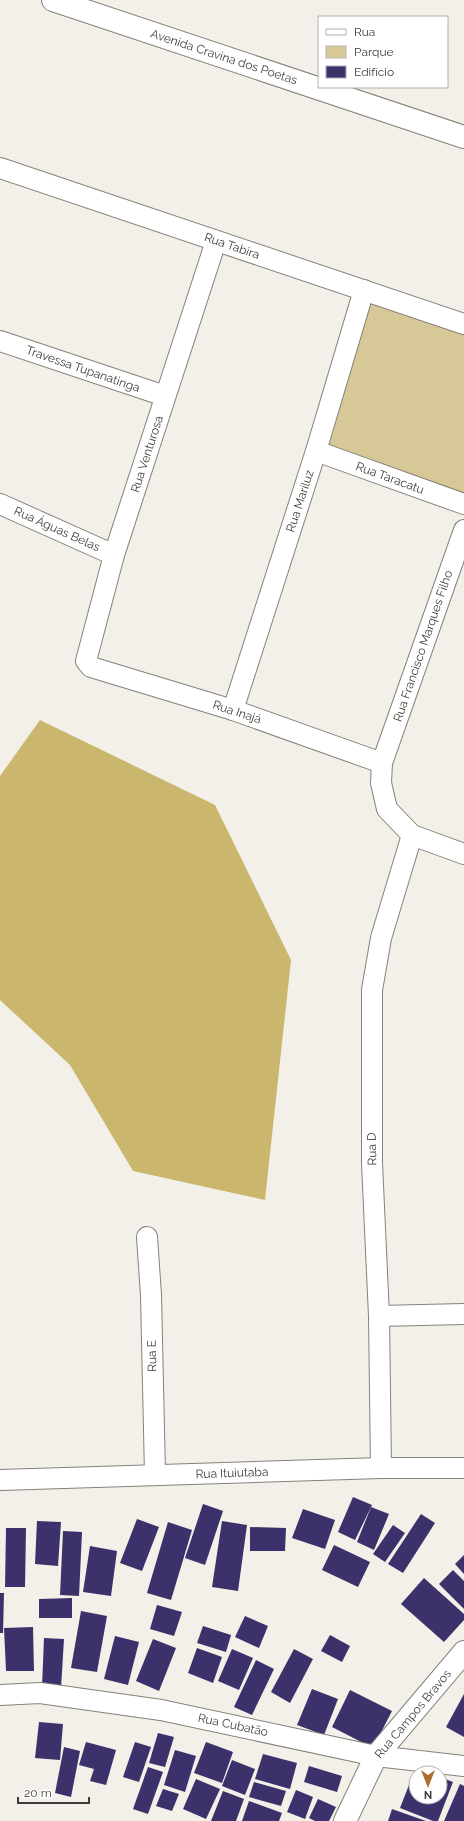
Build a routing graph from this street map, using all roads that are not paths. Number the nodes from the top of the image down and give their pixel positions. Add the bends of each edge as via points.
1 (53, 0) edge
2 (464, 137) edge
3 (0, 168) edge
4 (216, 241) junction
5 (364, 290) junction
6 (463, 320) edge
7 (0, 341) edge
8 (165, 396) junction
9 (316, 451) junction
10 (0, 504) edge
11 (464, 504) edge
12 (464, 530) edge
13 (114, 555) junction
14 (91, 667) joint
15 (233, 710) junction
16 (382, 763) junction
17 (412, 835) junction
18 (464, 854) edge
19 (147, 1237) dead end
20 (464, 1314) edge
21 (379, 1316) junction
22 (381, 1468) junction
23 (464, 1468) edge
24 (155, 1475) junction
25 (0, 1480) edge
26 (464, 1652) edge
27 (0, 1695) edge
28 (376, 1756) junction
29 (464, 1766) edge
30 (345, 1821) edge

1 - 2 street, Avenida Cravina dos Poetas
3 - 4 street, Rua Tabira
4 - 5 street, Rua Tabira
4 - 8 street, Rua Venturosa
5 - 6 street, Rua Tabira
5 - 9 street, Rua Mariluz
7 - 8 street, Travessa Tupanatinga
8 - 13 street, Rua Venturosa
9 - 11 street, Rua Taracatu
9 - 15 street, Rua Mariluz
10 - 13 street, Rua Águas Belas
12 - 16 street, Rua Francisco Marques Filho
13 - 14 street, Rua Venturosa via 86,656 87,664
14 - 15 street, Rua Inajá
15 - 16 street, Rua Inajá
16 - 17 street, Rua Francisco Marques Filho via 381,783 387,809
17 - 18 street
17 - 21 street, Rua D via 381,938 372,990 372,1163
19 - 24 street, Rua E via 151,1295
20 - 21 street
21 - 22 street, Rua D
22 - 23 street, Rua Ituiutaba
22 - 24 street, Rua Ituiutaba
24 - 25 street, Rua Ituiutaba
26 - 28 street, Rua Campos Bravos
27 - 28 street, Rua Cubatão via 40,1693 161,1710
28 - 29 street, Rua Cubatão
28 - 30 street, Rua Campos Bravos

